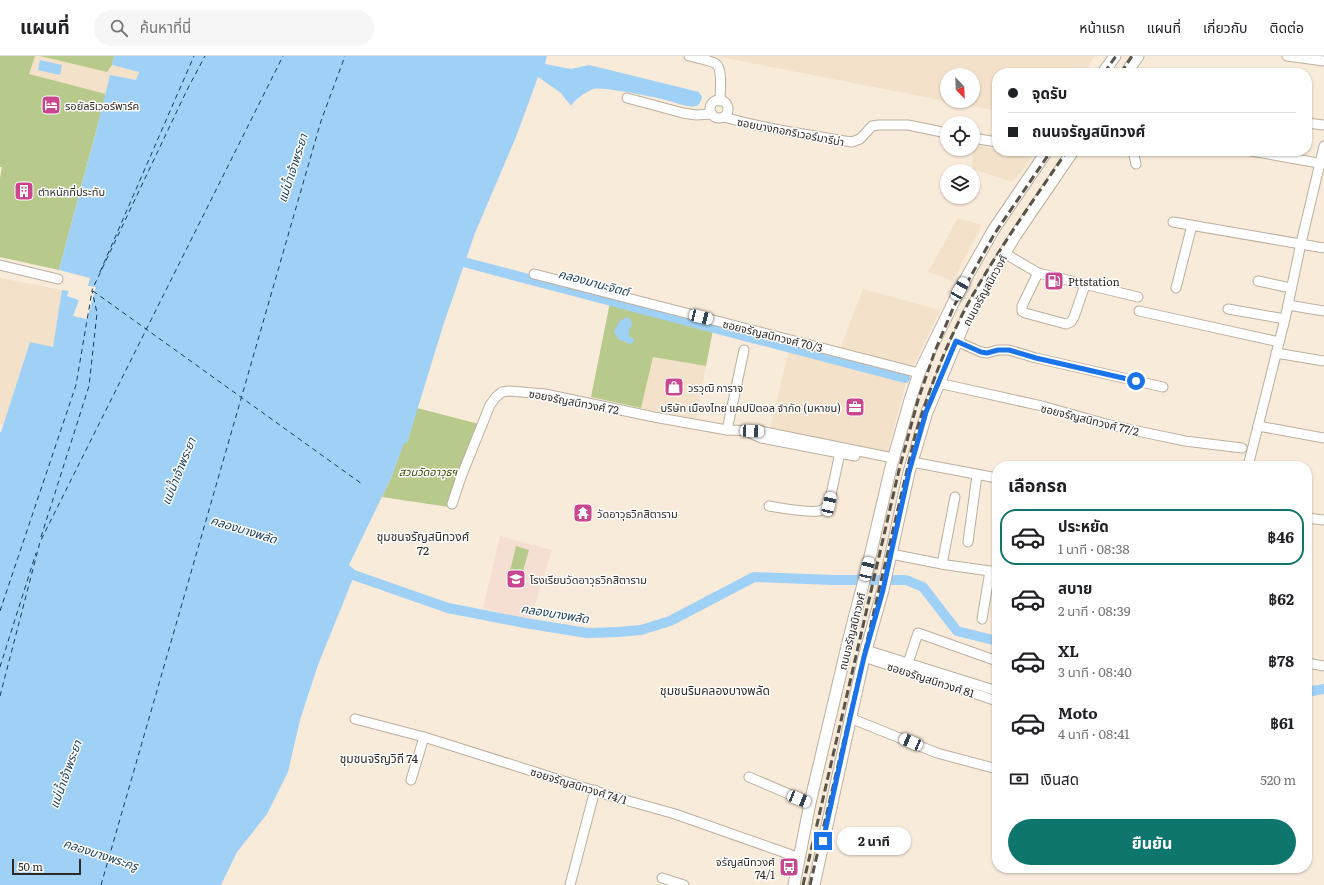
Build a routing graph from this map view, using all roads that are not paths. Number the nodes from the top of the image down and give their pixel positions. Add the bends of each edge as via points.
1 (689, 56) edge
2 (1114, 56) edge
3 (1138, 56) edge
4 (1287, 56) edge
5 (1324, 61) edge
6 (1106, 68) edge
7 (1130, 68) edge
8 (627, 98) dead end
9 (720, 101) junction
10 (712, 114) junction
11 (724, 117) junction
12 (1312, 124) edge
13 (1324, 125) edge
14 (940, 132) edge
15 (980, 139) edge
16 (992, 141) edge
17 (1324, 146) edge
18 (1042, 156) edge
19 (1070, 156) edge
20 (1135, 156) edge
21 (1281, 156) edge
22 (1322, 163) edge
23 (1136, 164) dead end
24 (1173, 222) dead end
25 (1192, 225) junction
26 (1301, 243) junction
27 (1324, 248) edge
28 (1004, 253) junction
29 (0, 265) edge
30 (1038, 273) junction
31 (534, 274) dead end
32 (58, 279) dead end
33 (1258, 281) dead end
34 (1085, 285) junction
35 (1176, 288) dead end
36 (1292, 288) junction
37 (1138, 297) dead end
38 (1288, 305) junction
39 (1228, 309) dead end
40 (1324, 311) edge
41 (1139, 312) dead end
42 (1285, 319) junction
43 (956, 341) junction
44 (1279, 342) junction
45 (744, 350) dead end
46 (1276, 353) junction
47 (1324, 361) edge
48 (919, 373) junction
49 (938, 383) junction
50 (1163, 387) dead end
51 (1258, 426) junction
52 (727, 430) junction
53 (1324, 438) edge
54 (1242, 448) dead end
55 (841, 450) junction
56 (893, 461) junction
57 (1249, 461) edge
58 (912, 462) junction
59 (977, 475) junction
60 (992, 477) edge
61 (955, 497) dead end
62 (452, 504) dead end
63 (768, 506) dead end
64 (1312, 519) edge
65 (1324, 520) edge
66 (968, 542) dead end
67 (891, 554) junction
68 (942, 564) junction
69 (992, 571) edge
70 (992, 579) edge
71 (982, 620) dead end
72 (865, 654) junction
73 (992, 659) edge
74 (908, 663) junction
75 (1312, 664) edge
76 (1324, 666) edge
77 (992, 689) edge
78 (992, 699) edge
79 (850, 718) junction
80 (355, 719) dead end
81 (424, 737) junction
82 (823, 747) junction
83 (842, 752) junction
84 (992, 768) edge
85 (749, 777) dead end
86 (411, 780) dead end
87 (595, 790) junction
88 (810, 803) junction
89 (800, 858) junction
90 (662, 878) dead end
91 (570, 885) edge
92 (684, 885) edge
93 (794, 885) edge
94 (814, 885) edge

1 - 9 street, ซอยบางกอกริเวอร์มารีน่า via 713,62 718,66
2 - 6 main road
3 - 7 main road
4 - 5 street
8 - 10 street, ซอยบางกอกริเวอร์มารีน่า via 683,113
9 - 10 street via 711,106
9 - 11 street, ซอยบางกอกริเวอร์มารีน่า via 728,107 728,113
10 - 11 street, ซอยบางกอกริเวอร์มารีน่า via 719,118
11 - 14 street, ซอยบางกอกริเวอร์มารีน่า via 852,142 860,139 872,126 879,125 908,125
12 - 13 street
15 - 16 street
17 - 22 street
18 - 48 main road, ถนนจรัญสนิทวงศ์ via 994,229 964,282
19 - 28 main road, ถนนจรัญสนิทวงศ์
20 - 23 street
21 - 22 street
22 - 26 street
24 - 25 street
25 - 26 street
25 - 35 street
26 - 27 street
26 - 36 street
28 - 30 street
28 - 43 main road, ถนนจรัญสนิทวงศ์ via 969,312
29 - 32 street
30 - 34 street
30 - 34 street via 1022,310 1066,324 1074,317
31 - 48 street, ซอยจรัญสนิทวงศ์ 70/3
33 - 36 street
34 - 37 street
36 - 38 street
38 - 40 street
38 - 42 street
39 - 42 street
41 - 44 street
42 - 44 street
43 - 49 main road, ถนนจรัญสนิทวงศ์
43 - 50 street via 981,352 1009,350
44 - 46 street
45 - 52 street
46 - 47 street
46 - 51 street
48 - 56 main road, ถนนจรัญสนิทวงศ์
49 - 54 street, ซอยจรัญสนิทวงศ์ 77/2 via 1142,432 1185,441
49 - 58 main road, ถนนจรัญสนิทวงศ์ via 926,412
51 - 53 street
51 - 57 street
52 - 55 street, ซอยจรัญสนิทวงศ์ 72 via 760,431
52 - 62 street, ซอยจรัญสนิทวงศ์ 72 via 545,394 502,392 484,416
55 - 56 street, ซอยจรัญสนิทวงศ์ 72
55 - 63 street via 829,504 825,508 812,511
56 - 82 main road, ถนนจรัญสนิทวงศ์
58 - 59 street
58 - 67 main road, ถนนจรัญสนิทวงศ์
59 - 60 street
59 - 66 street
61 - 68 street
64 - 65 street
67 - 68 street
67 - 72 main road, ถนนจรัญสนิทวงศ์
68 - 69 street
70 - 71 street
72 - 74 street
72 - 78 street, ซอยจรัญสนิทวงศ์ 81
72 - 79 main road, ถนนจรัญสนิทวงศ์
73 - 74 street via 918,633
74 - 77 street
75 - 76 street
79 - 83 main road, ถนนจรัญสนิทวงศ์
79 - 84 street via 937,753
80 - 81 street, ซอยจรัญสนิทวงศ์ 74/1
81 - 86 street
81 - 87 street, ซอยจรัญสนิทวงศ์ 74/1
82 - 83 main road
82 - 88 main road, ถนนจรัญสนิทวงศ์
83 - 94 main road, ถนนจรัญสนิทวงศ์
85 - 88 street
87 - 89 street, ซอยจรัญสนิทวงศ์ 74/1 via 693,820
87 - 91 street
88 - 89 main road, ถนนจรัญสนิทวงศ์
89 - 93 main road, ถนนจรัญสนิทวงศ์
90 - 92 street

